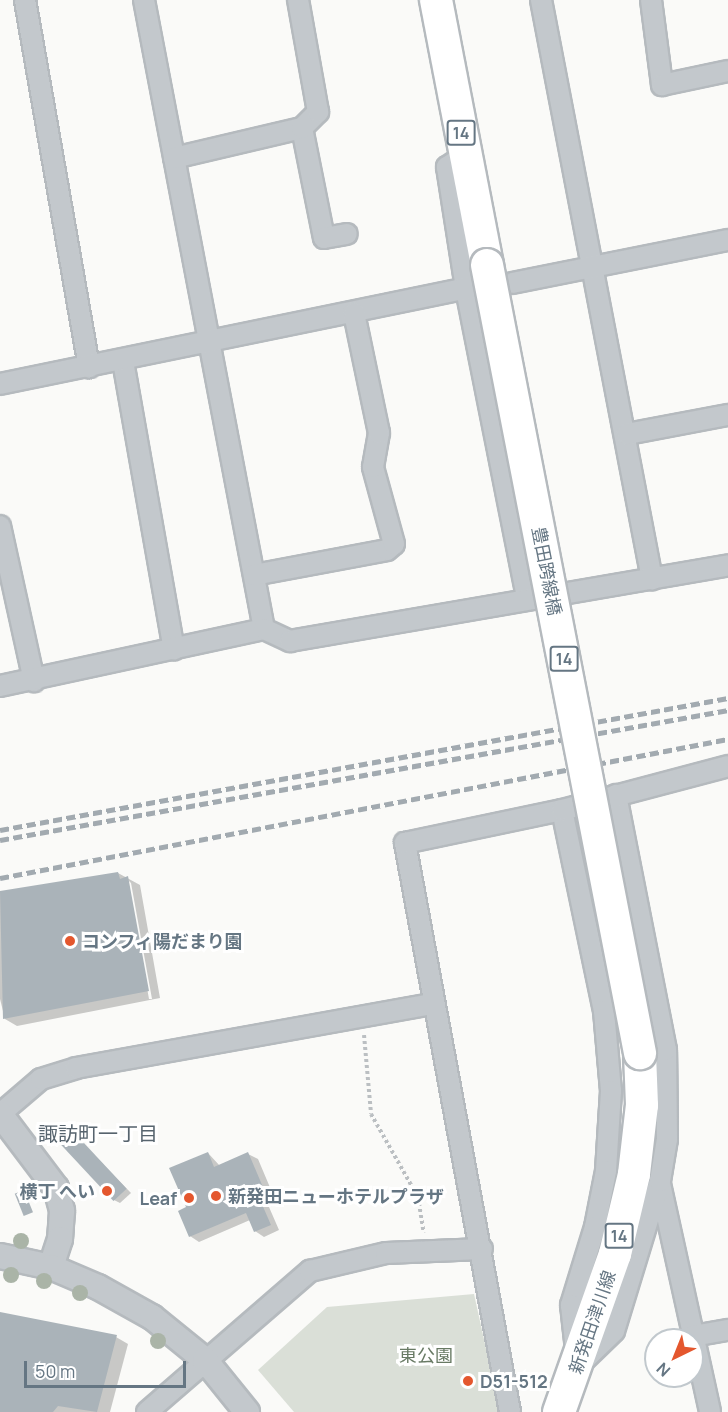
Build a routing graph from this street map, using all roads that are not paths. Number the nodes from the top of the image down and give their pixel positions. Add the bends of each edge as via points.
1 (25, 0) edge
2 (144, 0) edge
3 (298, 0) edge
4 (436, 0) edge
5 (541, 0) edge
6 (651, 0) edge
7 (728, 71) edge
8 (302, 128) junction
9 (174, 158) junction
10 (347, 234) dead end
11 (728, 240) edge
12 (593, 267) junction
13 (485, 281) junction
14 (354, 313) junction
15 (210, 344) junction
16 (123, 361) junction
17 (89, 367) junction
18 (0, 384) edge
19 (728, 415) edge
20 (627, 434) junction
21 (0, 526) edge
22 (728, 565) edge
23 (254, 575) junction
24 (652, 579) junction
25 (527, 598) junction
26 (264, 629) junction
27 (174, 650) junction
28 (34, 681) junction
29 (0, 686) edge
30 (728, 766) edge
31 (616, 795) junction
32 (562, 810) junction
33 (432, 1004) junction
34 (640, 1053) joint
35 (0, 1114) edge
36 (660, 1181) junction
37 (482, 1248) junction
38 (0, 1256) edge
39 (51, 1267) junction
40 (691, 1328) edge
41 (728, 1330) edge
42 (704, 1334) edge
43 (205, 1360) junction
44 (578, 1366) junction
45 (704, 1385) edge
46 (147, 1412) edge
47 (247, 1412) edge
48 (510, 1412) edge
49 (559, 1412) edge
50 (710, 1412) edge

1 - 17 street
2 - 9 street
3 - 8 street via 318,112
4 - 13 main road, 14
5 - 12 street
6 - 7 street via 662,85
8 - 9 street
8 - 10 street via 324,238
9 - 15 street
11 - 12 street
12 - 13 street
12 - 20 street
13 - 14 street
13 - 25 street
13 - 34 main road, 豊田跨線橋 / 14, bridge
14 - 15 street
14 - 23 street via 379,433 372,467 394,544 387,549
15 - 16 street
15 - 23 street
16 - 17 street
16 - 27 street
17 - 18 street
19 - 20 street
20 - 24 street
21 - 28 street
22 - 24 street
23 - 26 street
24 - 25 street
25 - 26 street via 290,641
26 - 27 street
27 - 28 street
28 - 29 street
30 - 31 street
31 - 32 street
31 - 36 street via 666,1050 667,1139
32 - 33 street via 405,843
32 - 44 street via 604,1011 610,1091 606,1171 596,1227 571,1305
33 - 35 street via 76,1068 41,1078
33 - 37 street
34 - 44 main road, 新発田津川線 / 14 via 642,1105 634,1174 615,1254
35 - 39 street via 56,1188 62,1211 60,1239
36 - 40 street
36 - 44 street via 614,1331
37 - 43 street via 386,1253 310,1271
37 - 48 street
38 - 39 street
39 - 43 street via 152,1317
41 - 42 street
43 - 46 street
43 - 47 street
44 - 49 main road, 新発田津川線 / 14
45 - 50 street

